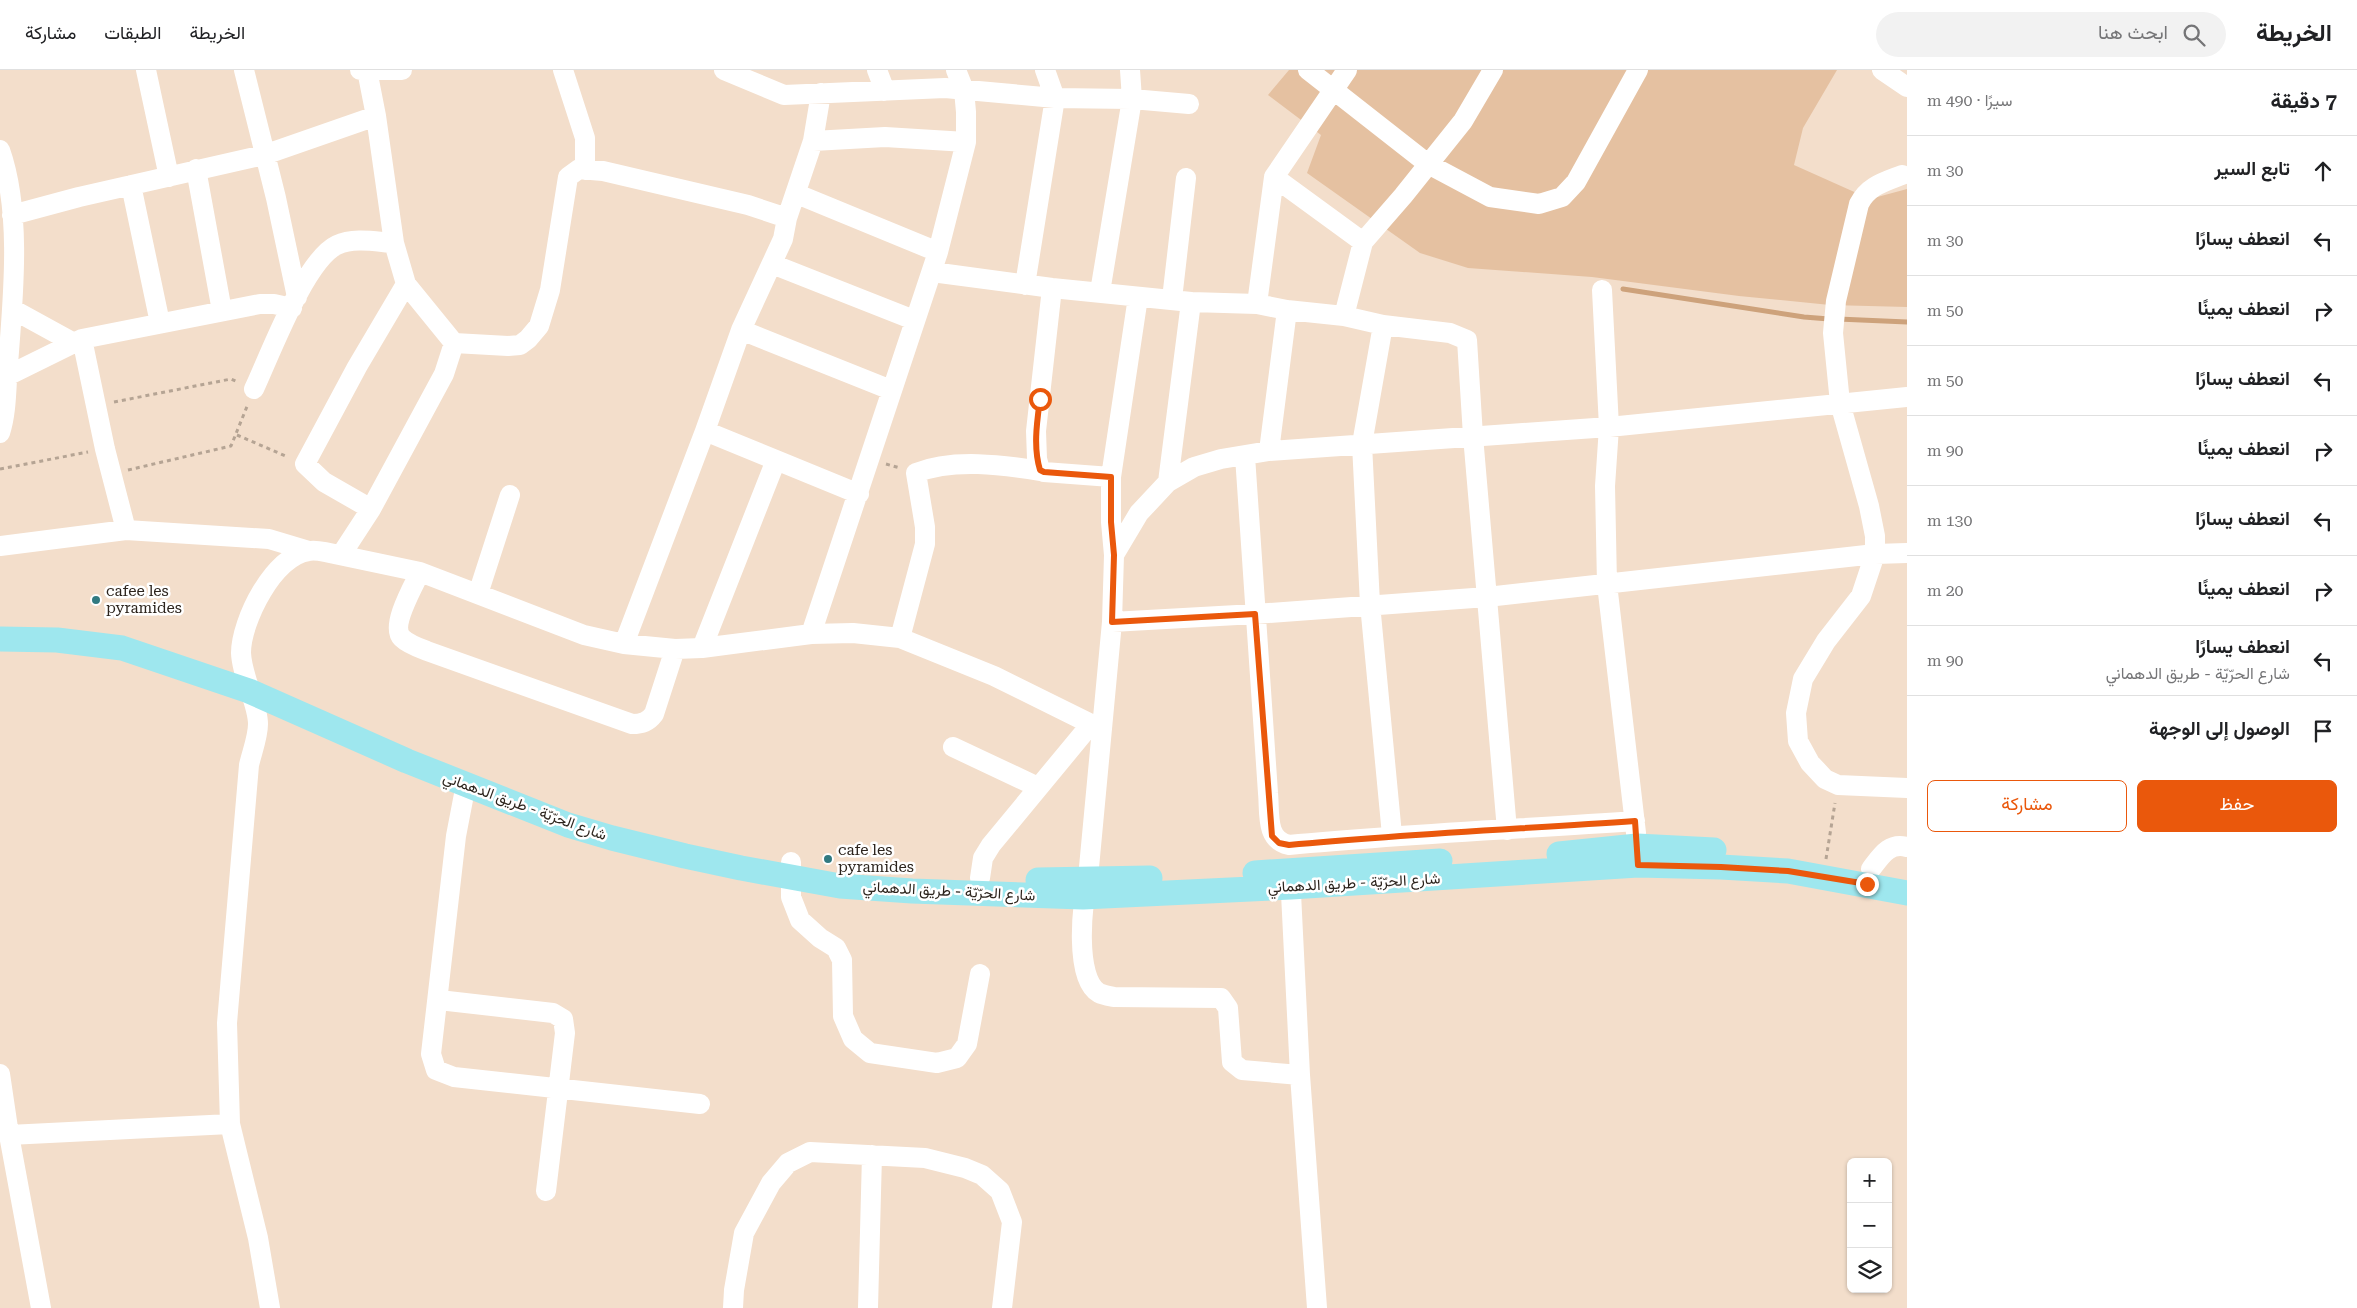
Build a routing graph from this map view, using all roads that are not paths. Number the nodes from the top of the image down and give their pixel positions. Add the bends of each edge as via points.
1 (146, 70) edge
2 (244, 70) edge
3 (365, 70) edge
4 (402, 70) edge
5 (562, 70) edge
6 (724, 70) edge
7 (877, 70) edge
8 (956, 70) edge
9 (1045, 70) edge
10 (1130, 70) edge
11 (1308, 70) edge
12 (1347, 70) edge
13 (1492, 70) edge
14 (1638, 70) edge
15 (1882, 70) edge
16 (1907, 87) edge
17 (964, 90) junction
18 (885, 91) junction
19 (1333, 91) junction
20 (820, 94) junction
21 (1055, 98) junction
22 (1132, 99) junction
23 (1189, 104) dead end
24 (376, 116) junction
25 (813, 141) junction
26 (966, 142) junction
27 (0, 150) edge
28 (264, 155) junction
29 (1428, 164) junction
30 (196, 169) junction
31 (585, 170) junction
32 (1902, 175) dead end
33 (169, 177) junction
34 (1274, 177) junction
35 (1186, 178) dead end
36 (131, 185) junction
37 (797, 194) junction
38 (12, 215) junction
39 (787, 218) junction
40 (1363, 242) junction
41 (394, 244) junction
42 (938, 252) junction
43 (772, 264) junction
44 (932, 272) junction
45 (406, 284) junction
46 (1025, 285) junction
47 (1052, 288) junction
48 (1602, 290) dead end
49 (1100, 292) junction
50 (1138, 297) junction
51 (1182, 301) junction
52 (294, 302) junction
53 (1257, 304) junction
54 (12, 308) junction
55 (222, 310) junction
56 (1287, 310) junction
57 (1344, 316) junction
58 (914, 320) junction
59 (160, 323) junction
60 (1383, 325) junction
61 (741, 330) junction
62 (78, 341) junction
63 (454, 343) junction
64 (7, 376) junction
65 (254, 390) road end
66 (891, 390) junction
67 (1907, 397) edge
68 (1840, 402) junction
69 (1609, 427) junction
70 (0, 432) edge
71 (705, 432) junction
72 (1473, 436) junction
73 (1362, 444) junction
74 (1269, 451) junction
75 (1244, 456) junction
76 (776, 460) junction
77 (1041, 471) junction
78 (1111, 477) junction
79 (1168, 482) junction
80 (859, 494) junction
81 (510, 495) dead end
82 (371, 509) junction
83 (126, 530) junction
84 (0, 546) edge
85 (309, 551) junction
86 (1907, 553) edge
87 (1875, 554) junction
88 (341, 555) junction
89 (1114, 555) junction
90 (420, 572) junction
91 (1608, 584) junction
92 (478, 594) junction
93 (1487, 597) junction
94 (1370, 604) junction
95 (1255, 614) junction
96 (1112, 622) junction
97 (0, 629) edge
98 (811, 634) junction
99 (900, 638) junction
100 (0, 639) edge
101 (624, 644) junction
102 (702, 648) junction
103 (675, 649) junction
104 (246, 683) junction
105 (1097, 723) junction
106 (953, 747) dead end
107 (466, 784) junction
108 (1038, 787) junction
109 (1907, 788) edge
110 (1635, 821) junction
111 (1507, 830) junction
112 (1392, 835) junction
113 (1907, 847) edge
114 (1638, 856) junction
115 (1871, 869) junction
116 (791, 870) junction
117 (1907, 876) edge
118 (980, 878) junction
119 (1291, 879) junction
120 (1086, 887) junction
121 (1907, 893) edge
122 (980, 974) dead end
123 (439, 1000) junction
124 (0, 1074) edge
125 (1300, 1075) junction
126 (559, 1089) junction
127 (700, 1104) dead end
128 (230, 1124) junction
129 (9, 1135) junction
130 (872, 1155) junction
131 (546, 1191) dead end
132 (41, 1308) edge
133 (270, 1308) edge
134 (733, 1308) edge
135 (868, 1308) edge
136 (1002, 1308) edge
137 (1317, 1308) edge

1 - 33 street
2 - 28 street
3 - 4 street
3 - 24 street
5 - 31 street via 585,138
6 - 20 street via 784,95
7 - 18 street
8 - 17 street
9 - 21 street
10 - 22 street
11 - 19 street
12 - 19 street
13 - 29 street via 1463,121
14 - 29 street via 1576,182 1562,196 1539,204 1490,197
15 - 16 street
17 - 18 street
17 - 21 street
17 - 26 street
18 - 20 street
19 - 29 street
19 - 34 street
20 - 25 street
21 - 22 street
21 - 46 street
22 - 23 street
22 - 49 street
24 - 28 street
24 - 41 street
25 - 26 street via 885,137
25 - 37 street
26 - 42 street
27 - 38 street
28 - 30 street
28 - 52 street via 276,198
29 - 40 street
30 - 33 street
30 - 55 street
31 - 39 street via 603,171 748,205
31 - 63 street via 579,169 568,177 550,290 539,326 520,345
32 - 68 street via 1867,191 1859,204 1835,319
33 - 36 street
34 - 40 street
34 - 53 street
35 - 51 street
36 - 38 street
36 - 59 street
37 - 39 street
37 - 42 street
38 - 54 street
39 - 43 street via 783,239
40 - 57 street
41 - 45 street
41 - 52 street via 358,241 336,245 319,258
42 - 44 street
43 - 58 street
43 - 61 street
44 - 46 street
44 - 58 street
45 - 63 street
45 - 82 street via 305,464 316,477
46 - 47 street
47 - 49 street
47 - 77 street via 1036,431
48 - 69 street
49 - 50 street
50 - 51 street
50 - 78 street
51 - 53 street
51 - 79 street
52 - 55 street
52 - 65 street
53 - 56 street
54 - 62 street
54 - 64 street
55 - 59 street
56 - 57 street
56 - 74 street
57 - 60 street
58 - 66 street
59 - 62 street
60 - 72 street via 1463,336 1466,340
60 - 73 street
61 - 66 street
61 - 71 street
62 - 64 street
62 - 83 street
63 - 82 street via 444,374
64 - 70 street
66 - 80 street
67 - 68 street
68 - 69 street
68 - 87 street via 1869,506
69 - 72 street
69 - 91 street via 1605,486
71 - 76 street
71 - 101 street
72 - 73 street
72 - 93 street
73 - 74 street
73 - 94 street
74 - 75 street
75 - 79 street via 1194,467
75 - 95 street
76 - 80 street
76 - 102 street
77 - 78 street
77 - 99 street via 998,464 931,467 916,473 925,544
78 - 89 street
79 - 89 street via 1139,513
80 - 98 street
81 - 92 street
82 - 88 street
83 - 84 street
83 - 85 street via 269,539
85 - 88 street
85 - 104 street via 282,565 260,595 247,621 241,654
86 - 87 street
87 - 91 street
87 - 109 street via 1861,596 1826,641 1803,679 1796,713 1798,741 1810,763 1825,778 1838,785
88 - 90 street
89 - 96 street
90 - 92 street
90 - 103 street via 400,618 399,633 403,639 427,652 632,724 641,724 654,714
91 - 93 street
91 - 110 street
92 - 101 street via 584,635
93 - 94 street
93 - 111 street
94 - 95 street
94 - 112 street
95 - 96 street
95 - 112 street via 1272,836 1279,843 1289,845
96 - 105 street
97 - 104 main road, شارع الحرّيّة - طريق الدهماني via 101,632 187,651
98 - 99 street via 853,633
98 - 102 street
99 - 105 street
100 - 104 main road, شارع الحرّيّة - طريق الدهماني via 57,640 122,648
101 - 103 street
102 - 103 street
104 - 107 main road, شارع الحرّيّة - طريق الدهماني
104 - 116 main road, شارع الحرّيّة - طريق الدهماني via 561,807
104 - 128 street via 258,724 249,765 227,1023
105 - 108 street
105 - 120 street
106 - 108 street
107 - 116 main road, شارع الحرّيّة - طريق الدهماني via 560,822 612,838
107 - 123 street via 456,836
108 - 118 street via 991,845 984,858
110 - 111 street
110 - 114 street
111 - 112 street
113 - 115 street via 1901,845 1885,850
114 - 115 main road, شارع الحرّيّة - طريق الدهماني via 1787,855
114 - 119 main road, شارع الحرّيّة - طريق الدهماني
114 - 121 main road, شارع الحرّيّة - طريق الدهماني via 1721,867 1788,871
115 - 117 main road, شارع الحرّيّة - طريق الدهماني
116 - 118 main road, شارع الحرّيّة - طريق الدهماني
116 - 120 main road, شارع الحرّيّة - طريق الدهماني via 840,886 912,891
116 - 122 street via 792,897 800,920 836,948 842,960 843,1016 852,1039 870,1053 937,1063 957,1058 967,1044
118 - 120 main road, شارع الحرّيّة - طريق الدهماني via 1057,880
119 - 120 main road, شارع الحرّيّة - طريق الدهماني
119 - 125 street
120 - 125 street via 1082,958 1089,981 1098,993 1114,997 1220,998 1228,1008 1232,1062 1242,1070
123 - 126 street via 431,1054 436,1070 454,1078
123 - 126 street via 553,1013 563,1019 565,1033
124 - 129 street
125 - 137 street
126 - 127 street
126 - 131 street
128 - 129 street
128 - 133 street via 258,1238
129 - 132 street
130 - 134 street via 810,1152 788,1162 771,1183 744,1233
130 - 135 street
130 - 136 street via 925,1158 965,1168 982,1175 1000,1191 1012,1222

